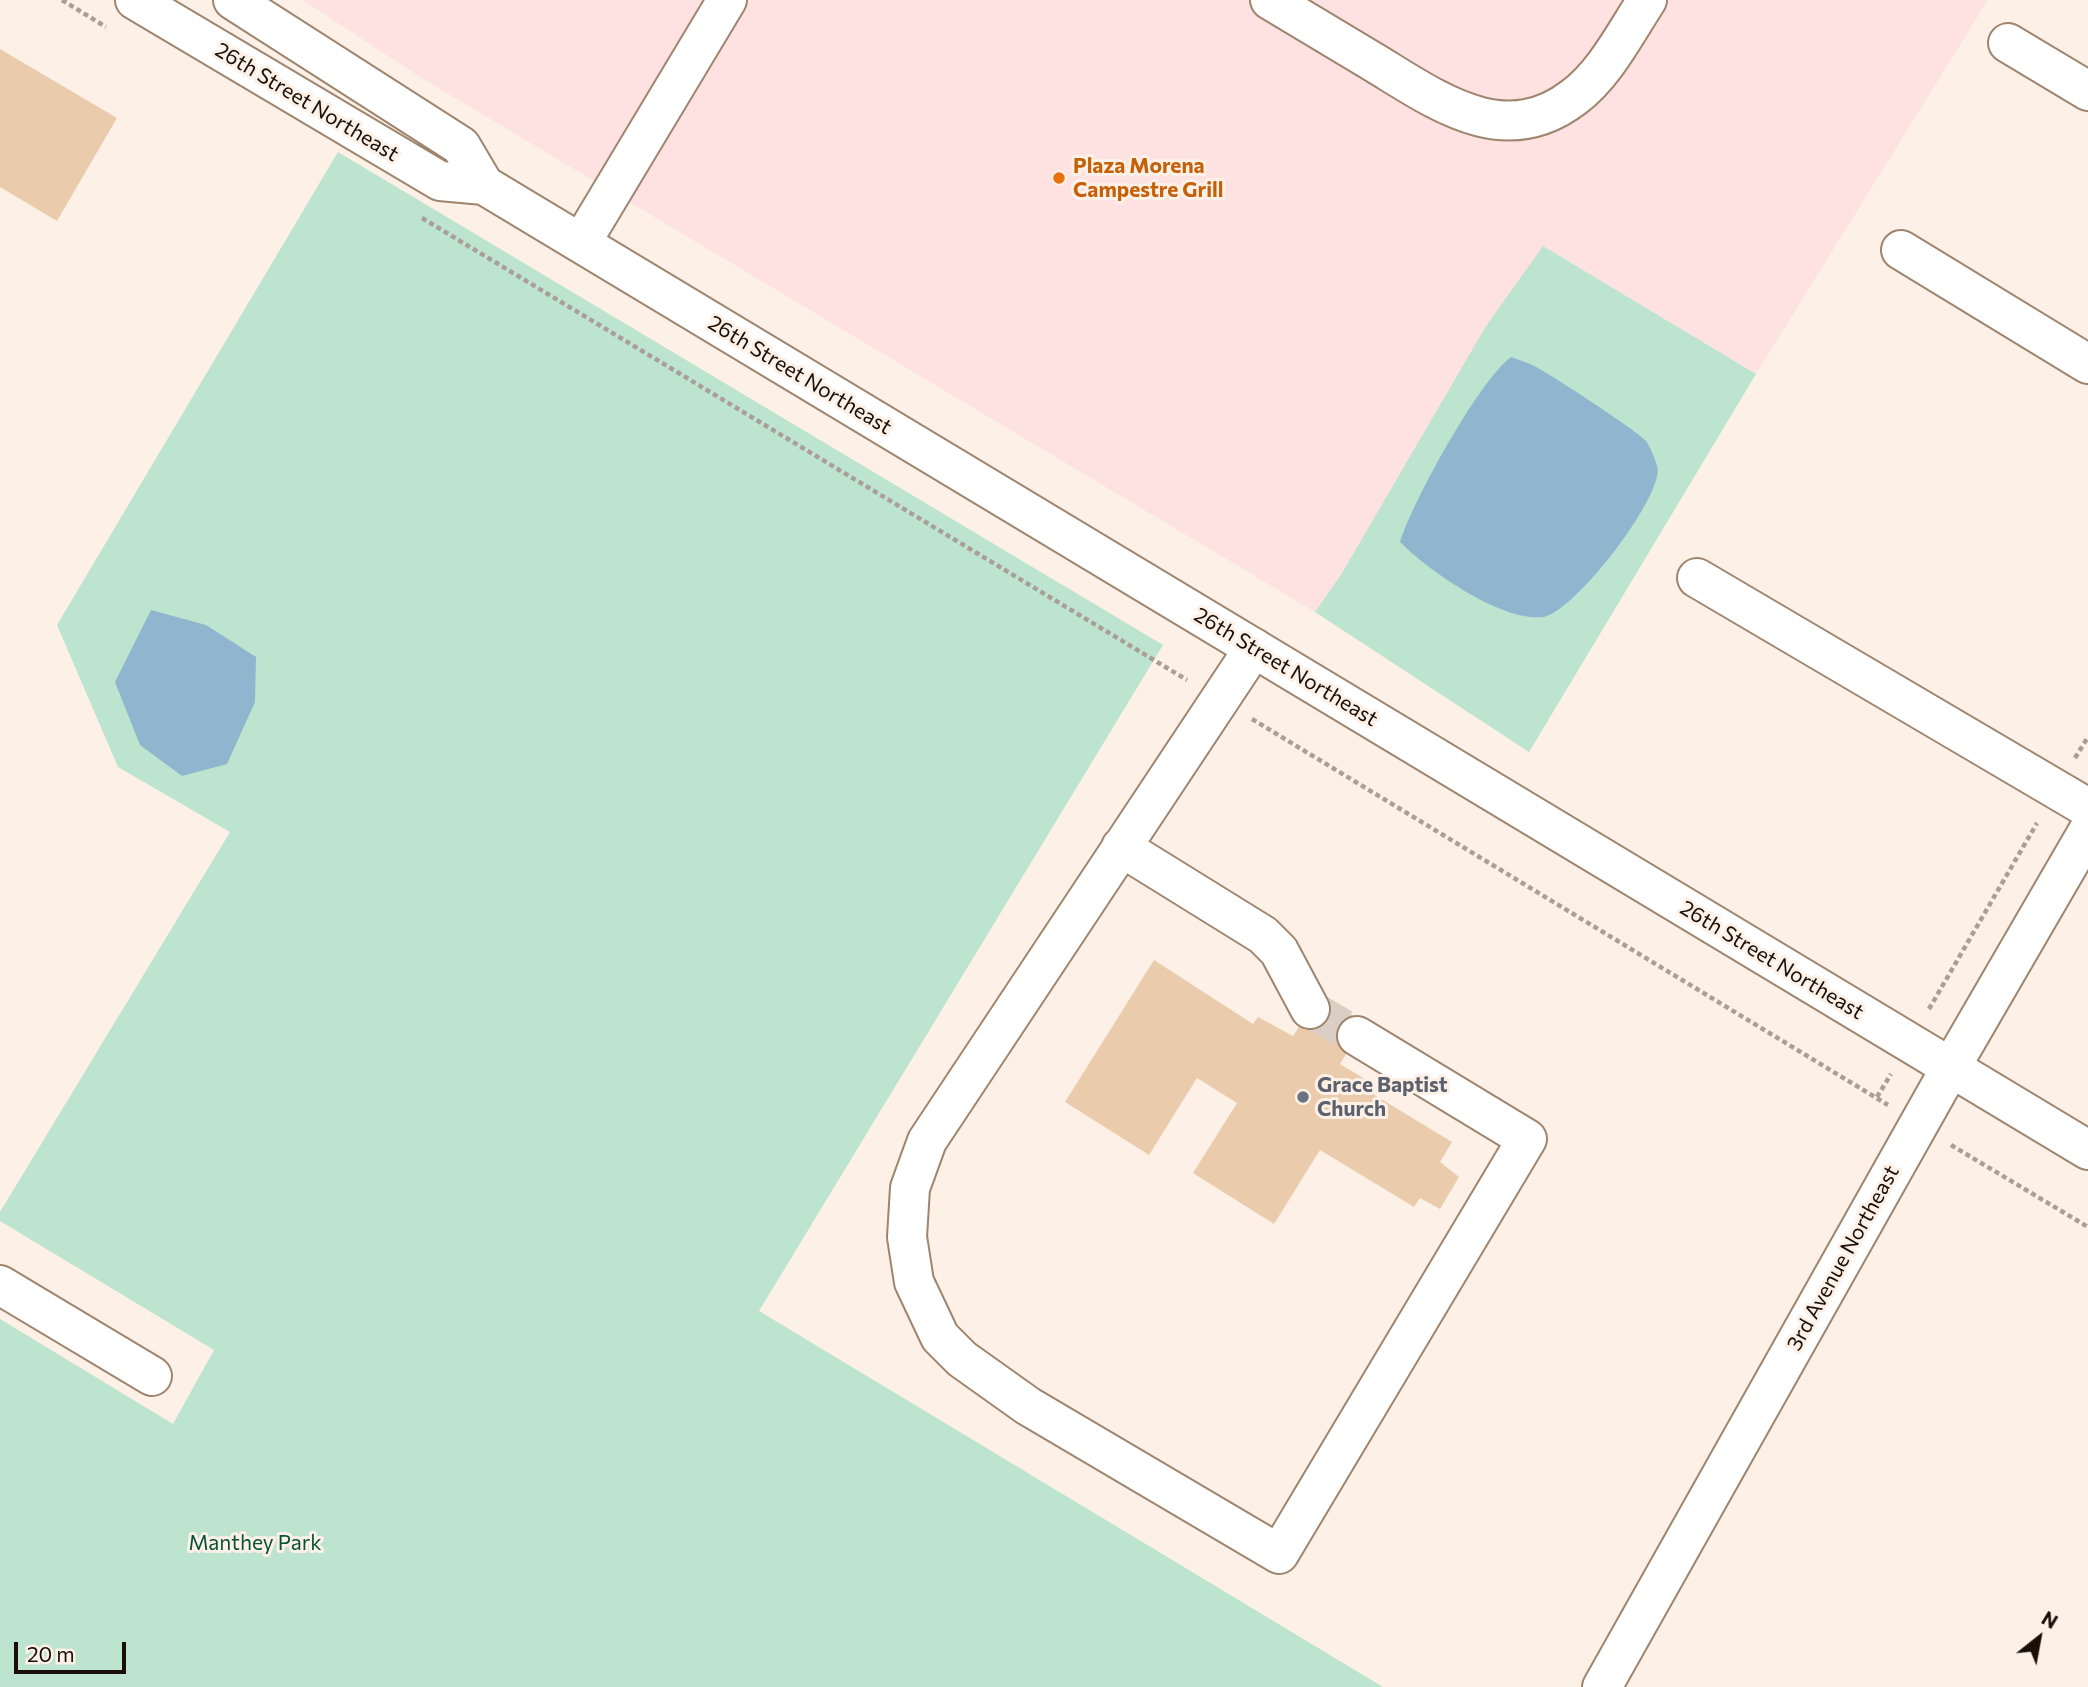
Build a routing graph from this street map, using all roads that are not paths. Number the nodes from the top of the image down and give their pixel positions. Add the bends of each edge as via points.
1 (135, 0) edge
2 (233, 0) edge
3 (726, 0) edge
4 (1270, 0) edge
5 (1647, 0) edge
6 (2008, 43) dead end
7 (2088, 91) edge
8 (484, 185) junction
9 (580, 243) junction
10 (1901, 250) dead end
11 (2088, 364) edge
12 (1698, 578) dead end
13 (1254, 648) junction
14 (2072, 799) edge
15 (2088, 831) edge
16 (1121, 847) junction
17 (1310, 1009) tunnel mouth
18 (1357, 1036) tunnel mouth
19 (1951, 1067) junction
20 (2088, 1150) edge
21 (0, 1285) edge
22 (152, 1376) dead end
23 (1602, 1687) edge

1 - 8 street, 26th Street Northeast via 440,181
2 - 8 street, 26th Street Northeast via 461,146
3 - 9 street
4 - 5 street via 1448,107 1491,120 1532,117 1573,97 1590,82
6 - 7 street
8 - 9 street, 26th Street Northeast
9 - 13 street, 26th Street Northeast
10 - 11 street
12 - 14 street
13 - 16 street
13 - 19 street, 26th Street Northeast
15 - 19 street, 3rd Avenue Northeast
16 - 17 street via 1263,934 1279,951
16 - 18 street via 927,1141 910,1188 907,1237 914,1282 940,1337 962,1359 1028,1406 1279,1554 1527,1139
19 - 20 street, 26th Street Northeast
19 - 23 street, 3rd Avenue Northeast
21 - 22 street

